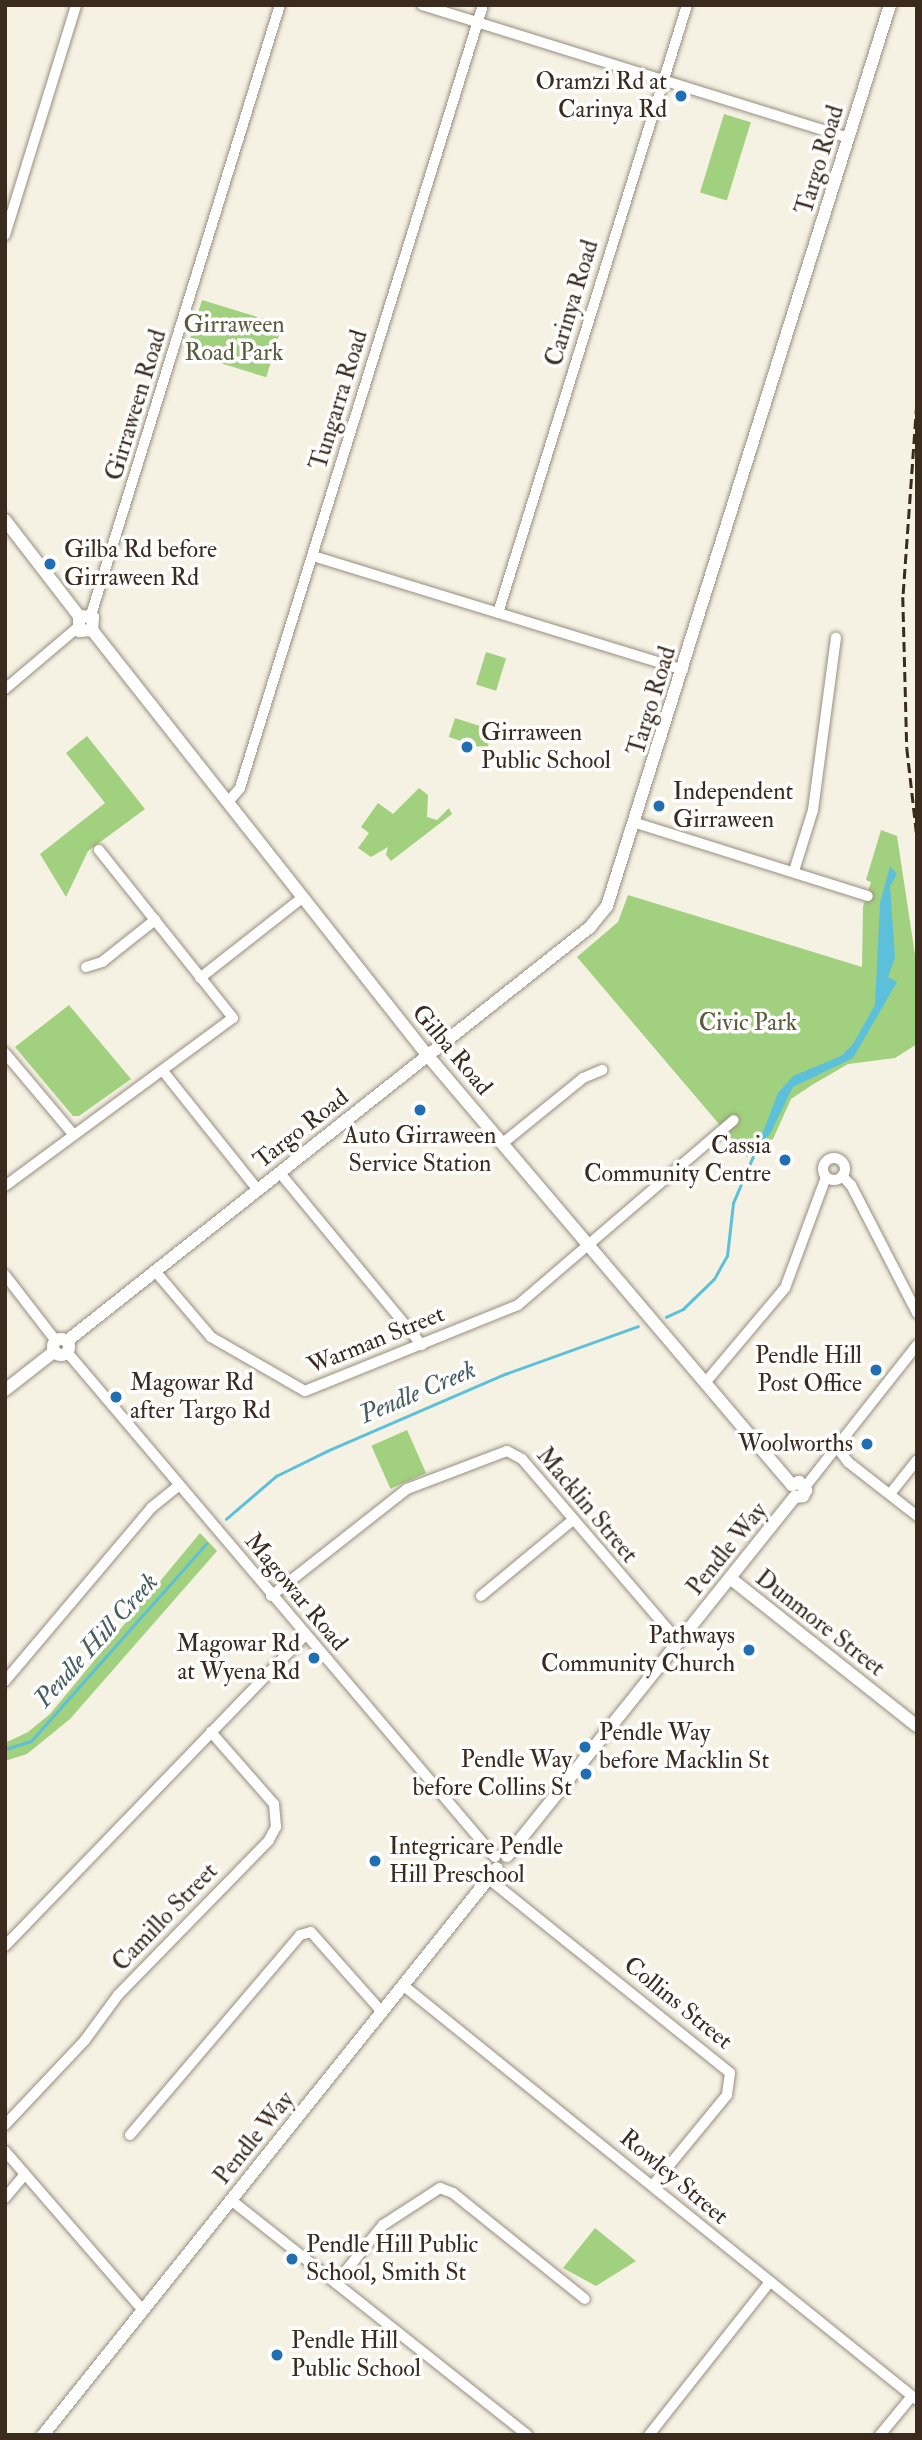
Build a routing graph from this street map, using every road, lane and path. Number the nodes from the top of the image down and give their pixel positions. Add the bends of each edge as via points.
1 (76, 5) edge
2 (281, 5) edge
3 (422, 5) edge
4 (483, 5) edge
5 (687, 5) edge
6 (890, 5) edge
7 (478, 23) junction
8 (664, 81) junction
9 (849, 138) junction
10 (5, 235) edge
11 (5, 520) edge
12 (313, 556) junction
13 (498, 613) junction
14 (82, 620) junction
15 (836, 638) dead end
16 (683, 670) junction
17 (5, 689) edge
18 (228, 802) junction
19 (636, 823) junction
20 (99, 850) dead end
21 (794, 871) junction
22 (868, 896) dead end
23 (302, 898) junction
24 (155, 920) junction
25 (86, 967) dead end
26 (200, 978) junction
27 (5, 1053) edge
28 (428, 1056) junction
29 (602, 1070) dead end
30 (163, 1071) junction
31 (734, 1120) dead end
32 (74, 1134) junction
33 (502, 1143) junction
34 (280, 1173) junction
35 (842, 1176) junction
36 (826, 1177) junction
37 (5, 1186) edge
38 (258, 1190) junction
39 (590, 1247) junction
40 (155, 1271) junction
41 (5, 1275) edge
42 (917, 1313) edge
43 (422, 1345) junction
44 (917, 1345) edge
45 (61, 1346) junction
46 (705, 1383) junction
47 (5, 1390) edge
48 (836, 1446) junction
49 (917, 1460) edge
50 (179, 1485) junction
51 (797, 1490) junction
52 (890, 1494) junction
53 (917, 1516) edge
54 (573, 1520) junction
55 (730, 1578) junction
56 (271, 1596) junction
57 (481, 1596) dead end
58 (305, 1635) junction
59 (679, 1642) junction
60 (5, 1682) edge
61 (917, 1726) edge
62 (211, 1732) junction
63 (500, 1860) junction
64 (489, 1879) junction
65 (5, 1946) edge
66 (404, 1986) junction
67 (383, 2012) junction
68 (5, 2125) edge
69 (130, 2135) dead end
70 (5, 2151) edge
71 (24, 2174) junction
72 (653, 2185) junction
73 (5, 2198) edge
74 (231, 2200) junction
75 (336, 2283) junction
76 (769, 2283) junction
77 (584, 2299) dead end
78 (142, 2309) junction
79 (914, 2398) edge
80 (43, 2435) edge
81 (527, 2435) edge
82 (649, 2435) edge
83 (880, 2435) edge

1 - 10 street
2 - 14 street, Girraween Road
3 - 7 street
4 - 7 street, Tungarra Road
5 - 8 street, Carinya Road
6 - 9 street, Targo Road
7 - 8 street
7 - 12 street, Tungarra Road
8 - 9 street
8 - 13 street, Carinya Road
9 - 16 street, Targo Road
11 - 14 street
12 - 13 street
12 - 18 street, Tungarra Road via 240,788
13 - 16 street
14 - 17 street
14 - 18 street, Gilba Road via 95,622 92,630
15 - 21 street via 813,810
16 - 19 street, Targo Road
18 - 23 street, Gilba Road
19 - 21 street
19 - 28 street, Targo Road via 614,891 595,923
20 - 24 street
21 - 22 street
23 - 26 street
23 - 28 street, Gilba Road
24 - 25 street via 102,962
24 - 26 street
26 - 30 street via 233,1018
27 - 32 street
28 - 33 street, Gilba Road
28 - 34 street, Targo Road
29 - 33 street via 583,1078
30 - 32 street
30 - 38 street
31 - 39 street, Warman Street
32 - 37 street
33 - 39 street, Gilba Road
34 - 38 street, Targo Road
34 - 43 street
35 - 36 street
35 - 36 street via 844,1166 834,1158 824,1163
35 - 42 street via 851,1185
36 - 46 street via 785,1289
38 - 40 street, Targo Road
39 - 43 street, Warman Street via 518,1305
39 - 46 street, Gilba Road
40 - 43 street, Warman Street via 211,1337 305,1391
40 - 45 street, Targo Road
41 - 45 street, Magowar Road
44 - 48 street, Pendle Way
45 - 47 street, Targo Road
45 - 50 street, Magowar Road
46 - 51 street, Gilba Road
48 - 51 street, Pendle Way
48 - 52 street via 848,1462
49 - 52 street
50 - 56 street, Magowar Road
50 - 60 street via 151,1508
51 - 55 street, Pendle Way
52 - 53 street
54 - 56 street, Macklin Street via 522,1459 500,1452 407,1489
54 - 57 street
54 - 59 street, Macklin Street
55 - 59 street, Pendle Way
55 - 61 street, Dunmore Street
56 - 58 street, Magowar Road
58 - 62 street
58 - 63 street, Magowar Road
59 - 63 street, Pendle Way
62 - 65 street
62 - 68 street, Camillo Street via 274,1804 276,1827 269,1840 118,1995 85,2040
63 - 64 street, Pendle Way
64 - 66 street, Pendle Way
64 - 72 street, Collins Street via 730,2073 727,2095
66 - 67 street, Pendle Way
66 - 72 street, Rowley Street
67 - 69 street via 311,1932 300,1935
67 - 74 street, Pendle Way
70 - 71 street
71 - 73 street
71 - 78 street
72 - 76 street, Rowley Street
74 - 75 street
74 - 78 street, Pendle Way
75 - 77 street via 383,2225 440,2188 453,2193
75 - 81 street
76 - 79 street, Rowley Street
76 - 82 street
78 - 80 street, Pendle Way
79 - 83 street

